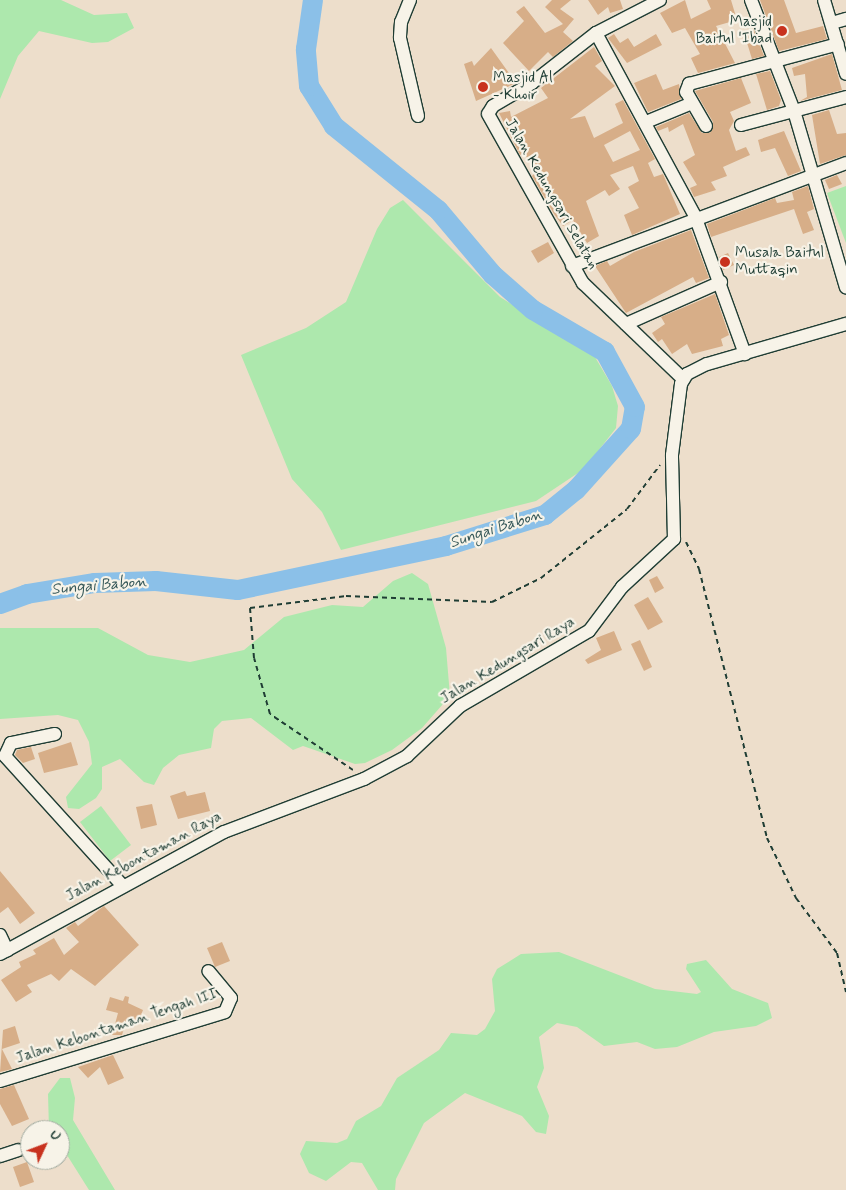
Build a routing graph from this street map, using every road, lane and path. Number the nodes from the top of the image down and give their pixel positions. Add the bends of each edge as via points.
1 (410, 0) edge
2 (660, 0) edge
3 (751, 0) edge
4 (824, 0) edge
5 (846, 18) edge
6 (832, 23) junction
7 (596, 33) junction
8 (838, 44) junction
9 (776, 58) junction
10 (846, 74) edge
11 (846, 97) edge
12 (692, 103) junction
13 (794, 111) junction
14 (418, 116) dead end
15 (646, 122) junction
16 (741, 125) dead end
17 (706, 126) dead end
18 (846, 163) edge
19 (811, 174) junction
20 (695, 216) junction
21 (572, 266) junction
22 (722, 282) junction
23 (846, 288) edge
24 (626, 324) junction
25 (846, 324) edge
26 (745, 354) junction
27 (683, 379) junction
28 (672, 455) junction
29 (676, 534) junction
30 (55, 734) dead end
31 (364, 778) junction
32 (123, 886) junction
33 (0, 935) edge
34 (3, 952) edge
35 (208, 971) dead end
36 (846, 992) edge
37 (0, 1081) edge
38 (18, 1150) dead end
39 (0, 1156) edge

1 - 14 street via 400,22 400,38
2 - 7 street
3 - 9 street
4 - 6 street
5 - 6 street
6 - 8 street
7 - 15 street
7 - 21 street, Jalan Kedungsari Selatan via 532,83 493,106 489,118
8 - 9 street
8 - 10 street
9 - 12 street via 689,84 686,92
9 - 13 street
11 - 13 street
12 - 15 street
12 - 17 street
13 - 16 street
13 - 19 street
15 - 20 street
18 - 19 street
19 - 20 street
19 - 23 street
20 - 21 street
20 - 22 street
21 - 24 street, Jalan Kedungsari Selatan
22 - 24 street
22 - 26 street
24 - 27 street, Jalan Kedungsari Selatan
25 - 26 street
26 - 27 street via 694,369
27 - 28 street
28 - 29 street
28 - 31 path via 627,509 541,578 492,602 346,596 250,608 254,658 270,714
29 - 31 street, Jalan Kedungsari Raya via 622,587 589,631 460,706 407,756
29 - 36 path via 693,551 699,569 767,838 796,898 837,953
30 - 32 street via 11,743 5,756
31 - 32 street, Jalan Kebontaman Raya via 224,832
32 - 34 street, Jalan Kebontaman Raya
33 - 34 street
35 - 37 street, Jalan Kebontaman Tengah III via 232,998 225,1012
38 - 39 street

